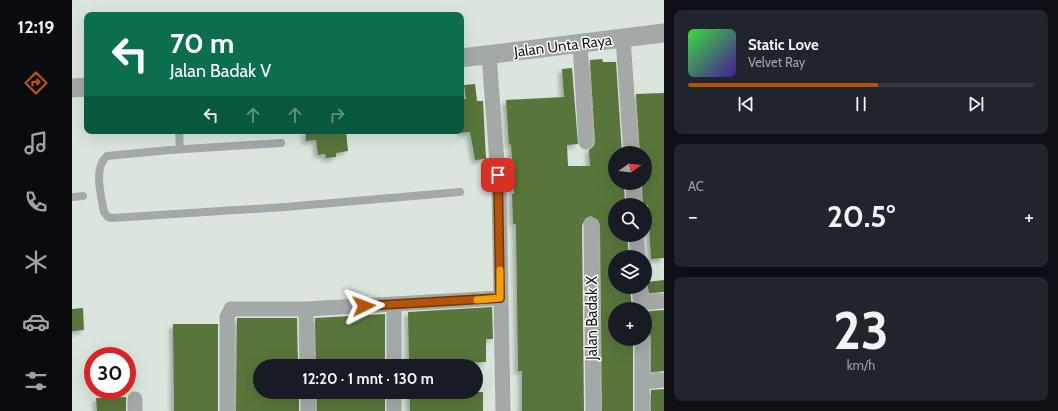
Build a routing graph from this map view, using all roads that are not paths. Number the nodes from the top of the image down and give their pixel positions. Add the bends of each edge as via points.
1 (664, 33) edge
2 (623, 38) junction
3 (580, 45) junction
4 (488, 55) junction
5 (464, 58) edge
6 (84, 87) edge
7 (72, 88) edge
8 (179, 134) edge
9 (586, 142) dead end
10 (281, 143) dead end
11 (631, 146) edge
12 (180, 149) junction
13 (460, 192) dead end
14 (83, 196) dead end
15 (72, 197) edge
16 (592, 225) dead end
17 (500, 298) junction
18 (664, 301) edge
19 (394, 304) junction
20 (652, 304) edge
21 (306, 309) junction
22 (642, 346) edge
23 (307, 359) edge
24 (394, 359) edge
25 (664, 380) edge
26 (643, 382) junction
27 (308, 399) edge
28 (394, 399) edge
29 (228, 411) edge
30 (308, 411) edge
31 (394, 411) edge
32 (503, 411) edge
33 (593, 411) edge
34 (642, 411) edge

1 - 2 street, Jalan Unta Raya
2 - 3 street, Jalan Unta Raya
2 - 11 street
3 - 4 street, Jalan Unta Raya
3 - 9 street
4 - 5 street, Jalan Unta Raya
4 - 17 street via 499,190
6 - 7 street
8 - 12 lane
10 - 12 lane
12 - 13 lane via 112,155 103,159 99,171 106,214 112,218
14 - 15 lane
16 - 33 street, Jalan Badak X
17 - 19 street
17 - 32 street
18 - 20 street
19 - 21 street
19 - 24 street
21 - 23 street
21 - 29 street via 229,310
22 - 26 street
25 - 26 street
26 - 34 street
27 - 30 street
28 - 31 street

